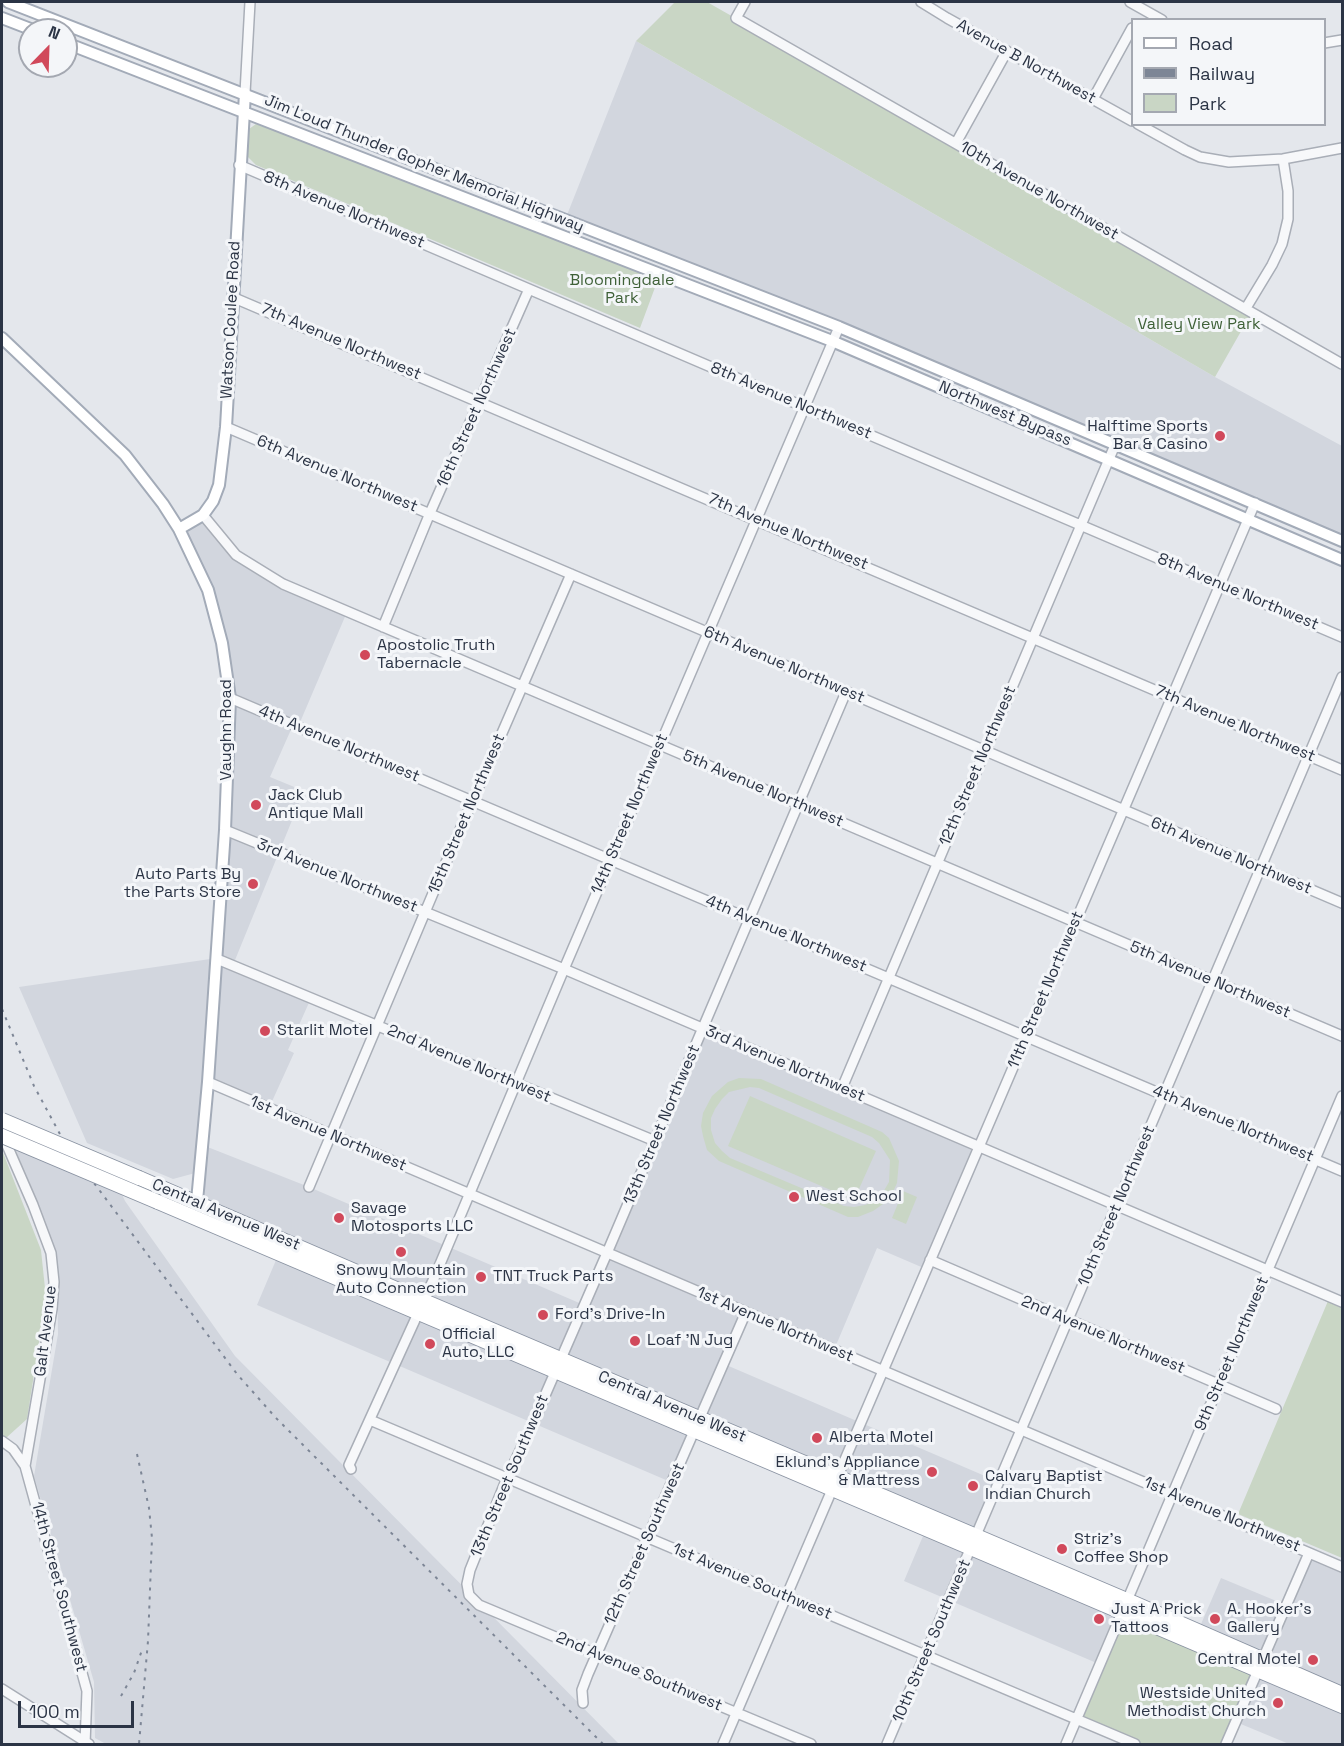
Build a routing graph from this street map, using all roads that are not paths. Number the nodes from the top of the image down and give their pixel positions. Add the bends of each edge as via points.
1 (8, 2) edge
2 (249, 2) edge
3 (745, 2) edge
4 (921, 2) edge
5 (1130, 2) edge
6 (1143, 9) junction
7 (2, 18) edge
8 (1138, 18) edge
9 (1159, 18) edge
10 (18, 24) edge
11 (1131, 30) edge
12 (1342, 40) edge
13 (1326, 43) edge
14 (78, 48) edge
15 (1006, 51) junction
16 (245, 93) junction
17 (1093, 99) junction
18 (244, 111) junction
19 (1131, 120) edge
20 (1142, 126) edge
21 (956, 144) junction
22 (1342, 148) edge
23 (1283, 159) junction
24 (239, 165) junction
25 (529, 290) junction
26 (232, 297) junction
27 (1246, 308) junction
28 (839, 327) junction
29 (2, 338) edge
30 (832, 341) junction
31 (1341, 360) edge
32 (480, 402) junction
33 (804, 407) junction
34 (226, 427) junction
35 (1115, 445) junction
36 (1110, 459) junction
37 (1255, 503) junction
38 (430, 513) junction
39 (203, 515) junction
40 (758, 519) junction
41 (1248, 519) junction
42 (1081, 525) junction
43 (179, 529) junction
44 (1342, 540) edge
45 (1342, 560) edge
46 (572, 574) junction
47 (1220, 585) junction
48 (383, 627) junction
49 (708, 632) junction
50 (1342, 637) edge
51 (1033, 638) junction
52 (1342, 677) edge
53 (522, 687) junction
54 (846, 692) junction
55 (1171, 697) junction
56 (230, 698) junction
57 (660, 746) junction
58 (984, 750) junction
59 (1309, 756) junction
60 (1342, 770) edge
61 (472, 801) junction
62 (799, 804) junction
63 (1124, 810) junction
64 (225, 830) junction
65 (611, 859) junction
66 (936, 863) junction
67 (1261, 869) junction
68 (1342, 903) edge
69 (425, 912) junction
70 (750, 919) junction
71 (1075, 922) junction
72 (217, 959) junction
73 (564, 969) junction
74 (889, 978) junction
75 (1213, 981) junction
76 (377, 1026) junction
77 (703, 1029) junction
78 (1026, 1036) junction
79 (1342, 1036) edge
80 (208, 1082) junction
81 (516, 1083) junction
82 (842, 1088) junction
83 (1164, 1095) junction
84 (1342, 1096) edge
85 (2, 1120) edge
86 (2, 1134) edge
87 (330, 1135) junction
88 (655, 1141) junction
89 (978, 1146) junction
90 (1315, 1159) junction
91 (1342, 1171) edge
92 (309, 1187) dead end
93 (470, 1194) junction
94 (157, 1198) junction
95 (196, 1201) junction
96 (1117, 1206) junction
97 (279, 1253) junction
98 (607, 1253) junction
99 (930, 1260) junction
100 (1268, 1270) junction
101 (1342, 1302) edge
102 (421, 1308) junction
103 (746, 1312) junction
104 (1069, 1320) junction
105 (558, 1365) junction
106 (884, 1371) junction
107 (1219, 1385) junction
108 (1276, 1409) dead end
109 (370, 1420) junction
110 (697, 1425) junction
111 (1021, 1430) junction
112 (2, 1441) edge
113 (26, 1466) junction
114 (351, 1469) dead end
115 (507, 1478) junction
116 (835, 1483) junction
117 (1172, 1494) junction
118 (647, 1538) junction
119 (974, 1542) junction
120 (1309, 1553) junction
121 (1342, 1567) edge
122 (469, 1595) joint
123 (786, 1597) junction
124 (1124, 1606) junction
125 (596, 1654) junction
126 (925, 1656) junction
127 (1260, 1664) junction
128 (2, 1689) edge
129 (1342, 1694) edge
130 (583, 1704) dead end
131 (1342, 1706) edge
132 (736, 1713) junction
133 (1076, 1719) junction
134 (87, 1744) edge
135 (723, 1744) edge
136 (811, 1744) edge
137 (887, 1744) edge
138 (1066, 1744) edge
139 (1135, 1744) edge
140 (1226, 1744) edge

1 - 16 main road, Jim Loud Thunder Gopher Memorial Highway
2 - 16 street
3 - 21 street, 10th Avenue Northwest via 736,18
4 - 15 street, Avenue B Northwest
5 - 6 street
6 - 8 street
6 - 9 street
7 - 10 main road
11 - 17 street
12 - 13 street
14 - 18 main road, Jim Loud Thunder Gopher Memorial Highway
15 - 17 street, Avenue B Northwest
15 - 21 street
16 - 18 main road, Watson Coulee Road
16 - 28 main road, Jim Loud Thunder Gopher Memorial Highway
17 - 19 street, Avenue B Northwest
18 - 24 main road, Watson Coulee Road
18 - 30 main road, Jim Loud Thunder Gopher Memorial Highway
20 - 23 street via 1185,150 1214,160
21 - 27 street, 10th Avenue Northwest
22 - 23 street
23 - 27 street via 1288,219 1282,244
24 - 25 street, 8th Avenue Northwest
24 - 26 main road, Watson Coulee Road
25 - 32 street, 16th Street Northwest
25 - 33 street, 8th Avenue Northwest
26 - 32 street, 7th Avenue Northwest
26 - 34 main road, Watson Coulee Road
27 - 31 street, 10th Avenue Northwest
28 - 30 street, 14th Street Northwest
28 - 35 main road, Northwest Bypass
29 - 43 main road, Vaughn Road via 124,455
30 - 33 street, 14th Street Northwest
30 - 36 main road, Northwest Bypass
32 - 38 street, 16th Street Northwest
32 - 40 street, 7th Avenue Northwest
33 - 40 street, 14th Street Northwest
33 - 42 street, 8th Avenue Northwest
34 - 38 street, 6th Avenue Northwest
34 - 39 main road, Watson Coulee Road via 219,485
35 - 36 street, 12th Street Northwest
35 - 37 main road, Northwest Bypass
36 - 41 main road, Northwest Bypass
36 - 42 street, 12th Street Northwest
37 - 41 street, 11th Street Northwest
37 - 44 main road, Northwest Bypass
38 - 46 street, 6th Avenue Northwest
38 - 48 street, 16th Street Northwest
39 - 43 main road
39 - 48 street, 5th Avenue Northwest via 236,555 261,571
40 - 49 street, 14th Street Northwest
40 - 51 street, 7th Avenue Northwest
41 - 45 main road, Northwest Bypass
41 - 47 street, 11th Street Northwest
42 - 47 street, 8th Avenue Northwest
42 - 51 street, 12th Street Northwest
43 - 56 main road, Vaughn Road via 208,590 222,643
46 - 49 street, 6th Avenue Northwest
46 - 53 street, 15th Street Northwest
47 - 50 street, 8th Avenue Northwest
47 - 55 street, 11th Street Northwest
48 - 53 street, 5th Avenue Northwest
49 - 54 street, 6th Avenue Northwest
49 - 57 street, 14th Street Northwest
51 - 55 street, 7th Avenue Northwest
51 - 58 street, 12th Street Northwest
52 - 59 street, 10th Street Northwest
53 - 57 street, 5th Avenue Northwest
53 - 61 street, 15th Street Northwest
54 - 58 street, 6th Avenue Northwest
54 - 62 street, 13th Street Northwest
55 - 59 street, 7th Avenue Northwest
55 - 63 street, 11th Street Northwest
56 - 61 street, 4th Avenue Northwest
56 - 64 main road, Vaughn Road
57 - 62 street, 5th Avenue Northwest
57 - 65 street, 14th Street Northwest
58 - 63 street, 6th Avenue Northwest
58 - 66 street, 12th Street Northwest
59 - 60 street, 7th Avenue Northwest
59 - 67 street, 10th Street Northwest
61 - 65 street, 4th Avenue Northwest
61 - 69 street, 15th Street Northwest
62 - 66 street, 5th Avenue Northwest
62 - 70 street, 13th Street Northwest
63 - 67 street, 6th Avenue Northwest
63 - 71 street, 11th Street Northwest
64 - 69 street, 3rd Avenue Northwest
64 - 72 main road, Vaughn Road
65 - 70 street, 4th Avenue Northwest
65 - 73 street, 14th Street Northwest
66 - 71 street, 5th Avenue Northwest
66 - 74 street, 12th Street Northwest
67 - 68 street, 6th Avenue Northwest
67 - 75 street, 10th Street Northwest
69 - 73 street, 3rd Avenue Northwest
69 - 76 street, 15th Street Northwest
70 - 74 street, 4th Avenue Northwest
70 - 77 street, 13th Street Northwest
71 - 75 street, 5th Avenue Northwest
71 - 78 street, 11th Street Northwest
72 - 76 street, 2nd Avenue Northwest
72 - 80 main road, Vaughn Road
73 - 77 street, 3rd Avenue Northwest
73 - 81 street, 14th Street Northwest
74 - 78 street, 4th Avenue Northwest
74 - 82 street, 12th Street Northwest
75 - 79 street, 5th Avenue Northwest
75 - 83 street, 10th Street Northwest
76 - 81 street, 2nd Avenue Northwest
76 - 87 street, 15th Street Northwest
77 - 82 street, 3rd Avenue Northwest
77 - 88 street, 13th Street Northwest
78 - 83 street, 4th Avenue Northwest
78 - 89 street, 11th Street Northwest
80 - 87 street, 1st Avenue Northwest
80 - 95 main road, Vaughn Road
81 - 88 street, 2nd Avenue Northwest
81 - 93 street, 14th Street Northwest
82 - 89 street, 3rd Avenue Northwest
83 - 90 street, 4th Avenue Northwest
83 - 96 street, 10th Street Northwest
84 - 90 street, 9th Street Northwest
85 - 95 highway, Central Avenue West, bridge
86 - 94 highway, Central Avenue West, bridge
86 - 113 street, Galt Avenue via 51,1253 54,1282
87 - 92 street, 15th Street Northwest
87 - 93 street, 1st Avenue Northwest
88 - 98 street, 13th Street Northwest
89 - 96 street, 3rd Avenue Northwest
89 - 99 street, 11th Street Northwest
90 - 91 street, 4th Avenue Northwest
90 - 100 street, 9th Street Northwest
93 - 98 street, 1st Avenue Northwest
93 - 102 street, 14th Street Northwest
94 - 95 highway via 181,1203
94 - 97 highway, Central Avenue West
95 - 97 highway via 208,1216
95 - 102 highway, Central Avenue West
96 - 100 street, 3rd Avenue Northwest
96 - 104 street, 10th Street Northwest
97 - 102 highway, Central Avenue West
98 - 103 street, 1st Avenue Northwest
98 - 105 street, 13th Street Northwest
99 - 104 street, 2nd Avenue Northwest
99 - 106 street, 11th Street Northwest
100 - 101 street, 3rd Avenue Northwest
100 - 107 street, 9th Street Northwest
102 - 105 highway, Central Avenue West
102 - 109 street
103 - 106 street, 1st Avenue Northwest
103 - 110 street
104 - 107 street, 2nd Avenue Northwest
104 - 111 street, 10th Street Northwest
105 - 110 highway, Central Avenue West
105 - 115 street, 13th Street Southwest
106 - 111 street, 1st Avenue Northwest
106 - 116 street, 11th Street Northwest
107 - 108 street, 2nd Avenue Northwest
107 - 117 street, 9th Street Northwest
109 - 114 street via 349,1464
109 - 115 street, 1st Avenue Southwest
110 - 116 highway, Central Avenue West
110 - 118 street, 12th Street Southwest
111 - 117 street, 1st Avenue Northwest
111 - 119 street, 10th Street Northwest
112 - 113 street
113 - 134 street, 14th Street Southwest via 87,1690
115 - 118 street, 1st Avenue Southwest
115 - 122 street, 13th Street Southwest via 470,1570
116 - 119 highway, Central Avenue West
116 - 123 street, 11th Street Northwest
117 - 120 street, 1st Avenue Northwest
117 - 124 street, 9th Street Northwest
118 - 123 street, 1st Avenue Southwest
118 - 125 street, 12th Street Southwest
119 - 124 highway, Central Avenue West
119 - 126 street, 10th Street Southwest
120 - 121 street, 1st Avenue Northwest
120 - 127 street
122 - 125 street, 2nd Avenue Southwest via 479,1605
123 - 126 street, 1st Avenue Southwest
123 - 132 street, 11th Street Northwest
124 - 127 highway, Central Avenue West
124 - 133 street, 9th Street Northwest
125 - 130 street, 12th Street Southwest via 582,1690
125 - 132 street, 2nd Avenue Southwest
126 - 133 street, 1st Avenue Southwest
126 - 137 street, 10th Street Southwest
127 - 129 highway, Central Avenue West
127 - 131 highway, Central Avenue West
127 - 140 street
128 - 134 street
132 - 135 street, 11th Street Northwest
132 - 136 street, 2nd Avenue Southwest
133 - 138 street, 9th Street Northwest
133 - 139 street, 1st Avenue Southwest

